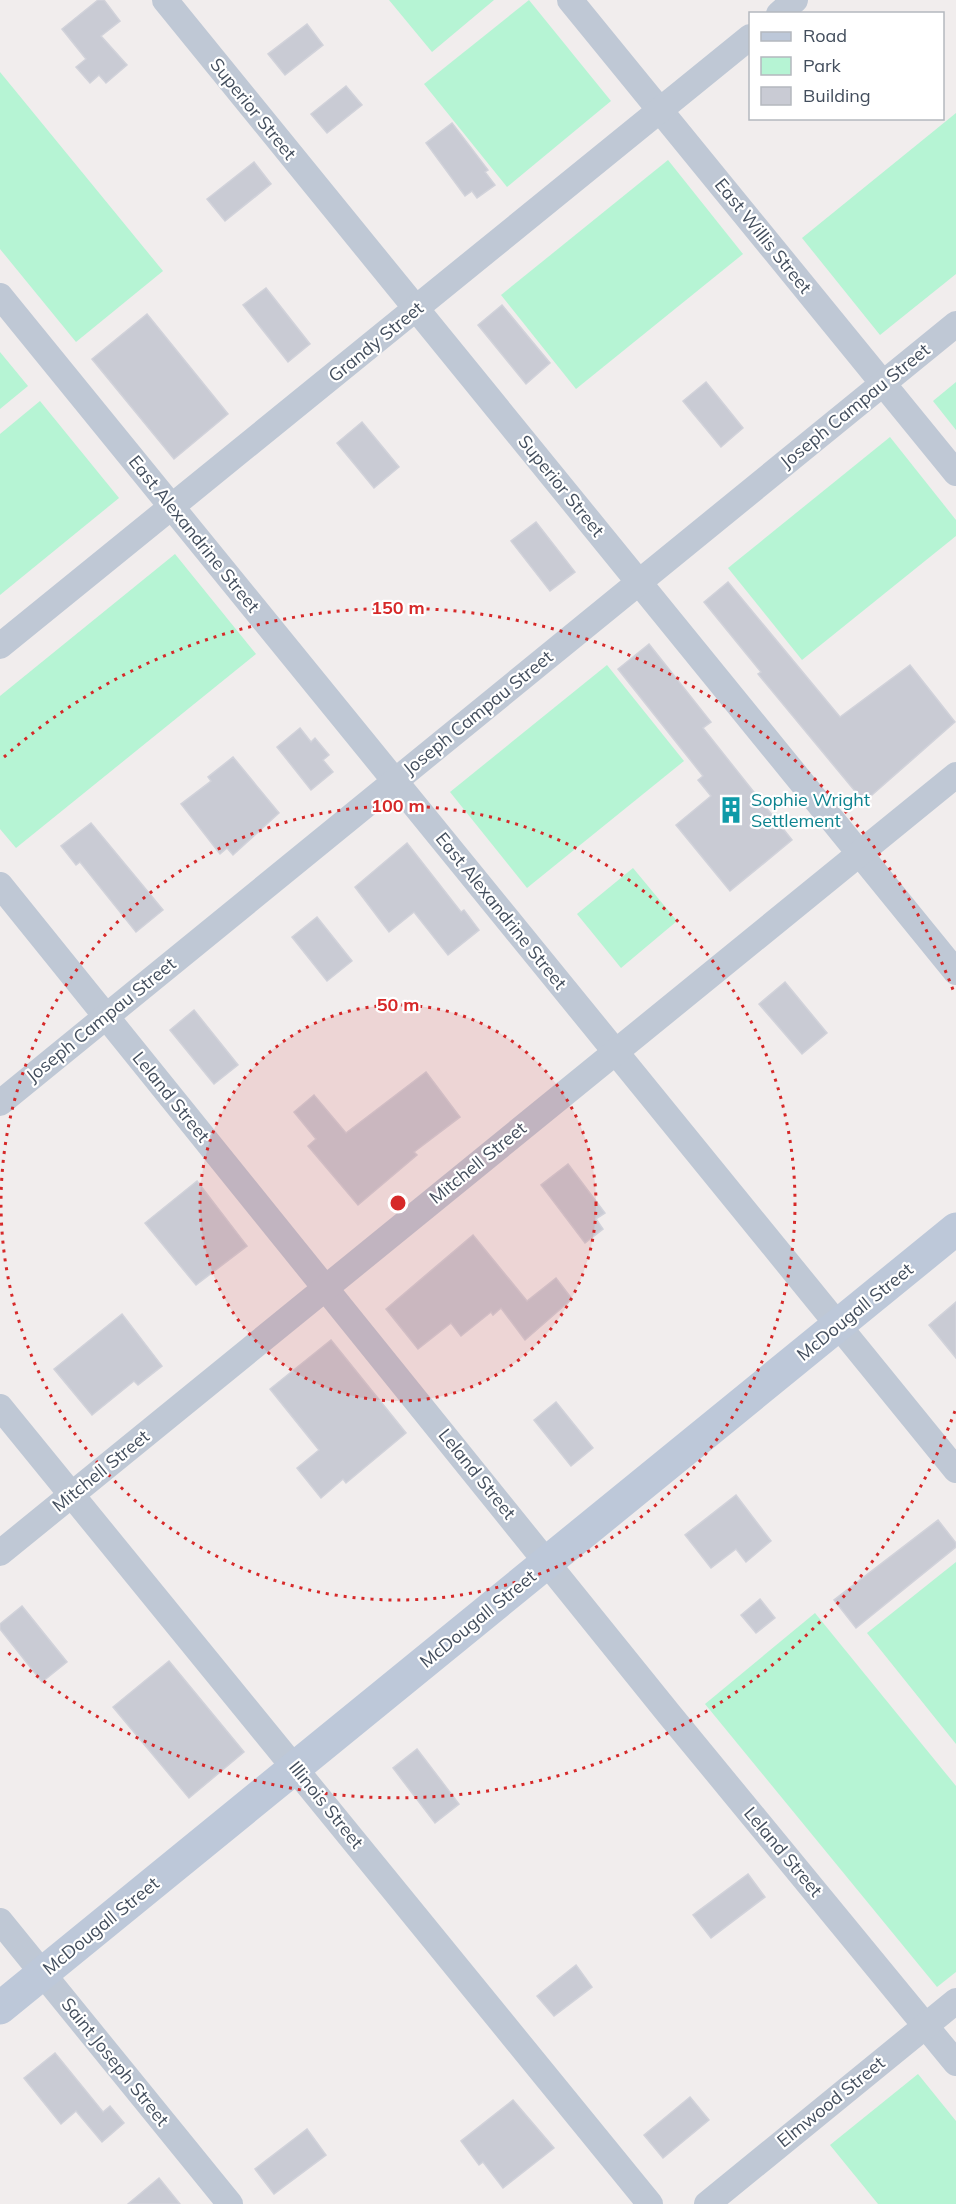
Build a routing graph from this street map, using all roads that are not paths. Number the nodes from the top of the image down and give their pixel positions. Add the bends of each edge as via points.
1 (165, 0) edge
2 (570, 0) edge
3 (795, 0) edge
4 (781, 12) edge
5 (749, 38) edge
6 (660, 110) junction
7 (0, 296) edge
8 (416, 309) junction
9 (956, 324) edge
10 (883, 383) junction
11 (956, 473) edge
12 (172, 507) junction
13 (640, 582) junction
14 (0, 646) edge
15 (956, 775) edge
16 (395, 781) junction
17 (859, 853) junction
18 (0, 885) edge
19 (956, 972) edge
20 (106, 1016) junction
21 (615, 1052) junction
22 (0, 1103) edge
23 (956, 1229) edge
24 (326, 1287) junction
25 (838, 1326) junction
26 (0, 1407) edge
27 (956, 1470) edge
28 (71, 1495) junction
29 (0, 1553) edge
30 (548, 1562) junction
31 (295, 1767) junction
32 (0, 1921) edge
33 (43, 1973) junction
34 (956, 2001) edge
35 (0, 2008) edge
36 (926, 2025) junction
37 (956, 2062) edge
38 (230, 2204) edge
39 (650, 2204) edge
40 (707, 2204) edge

1 - 8 street, Superior Street
2 - 6 street, East Willis Street
3 - 4 street
5 - 6 street, Grandy Street
6 - 8 street, Grandy Street
6 - 10 street, East Willis Street
7 - 12 street, East Alexandrine Street
8 - 12 street, Grandy Street
8 - 13 street, Superior Street
9 - 10 street, Joseph Campau Street
10 - 11 street, East Willis Street
10 - 13 street, Joseph Campau Street
12 - 14 street, Grandy Street
12 - 16 street, East Alexandrine Street
13 - 16 street, Joseph Campau Street
13 - 17 street, Superior Street
15 - 17 street, Mitchell Street
16 - 20 street, Joseph Campau Street
16 - 21 street, East Alexandrine Street
17 - 19 street, Superior Street
17 - 21 street, Mitchell Street
18 - 20 street, Leland Street
20 - 22 street, Joseph Campau Street
20 - 24 street, Leland Street
21 - 24 street, Mitchell Street
21 - 25 street, East Alexandrine Street
23 - 25 street, McDougall Street
24 - 28 street, Mitchell Street
24 - 30 street, Leland Street
25 - 27 street, East Alexandrine Street
25 - 30 street, McDougall Street
26 - 28 street, Illinois Street
28 - 29 street, Mitchell Street
28 - 31 street, Illinois Street
30 - 31 street, McDougall Street
30 - 36 street, Leland Street
31 - 33 street, McDougall Street
31 - 39 street, Illinois Street
32 - 33 street, Saint Joseph Street
33 - 35 street, McDougall Street
33 - 38 street, Saint Joseph Street
34 - 36 street, Elmwood Street
36 - 37 street, Leland Street
36 - 40 street, Elmwood Street

